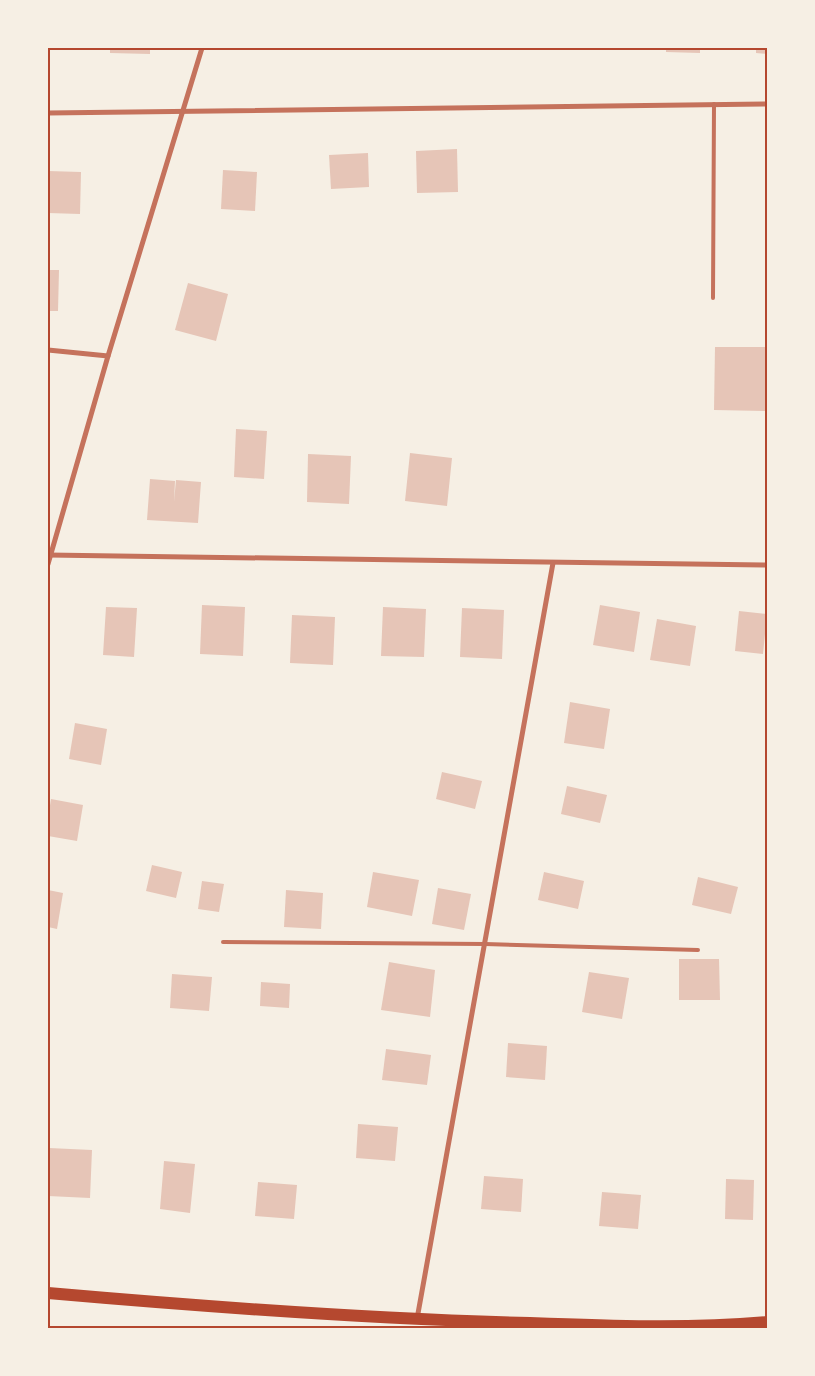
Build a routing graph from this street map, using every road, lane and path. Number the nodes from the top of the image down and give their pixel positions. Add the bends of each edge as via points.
1 (202, 48) edge
2 (714, 104) junction
3 (768, 104) edge
4 (183, 112) junction
5 (48, 113) edge
6 (714, 298) dead end
7 (48, 350) edge
8 (108, 356) junction
9 (49, 555) edge
10 (553, 563) junction
11 (48, 564) edge
12 (768, 565) edge
13 (223, 942) dead end
14 (485, 944) junction
15 (698, 950) dead end
16 (48, 1293) edge
17 (417, 1320) junction
18 (768, 1322) edge

1 - 4 street
2 - 3 street
2 - 4 street
2 - 6 lane
4 - 5 street
4 - 8 street
7 - 8 street
8 - 9 street
9 - 10 street
9 - 11 street
10 - 12 street
10 - 14 street
13 - 14 lane
14 - 15 lane
14 - 17 street
16 - 17 main road
17 - 18 main road via 649,1325

